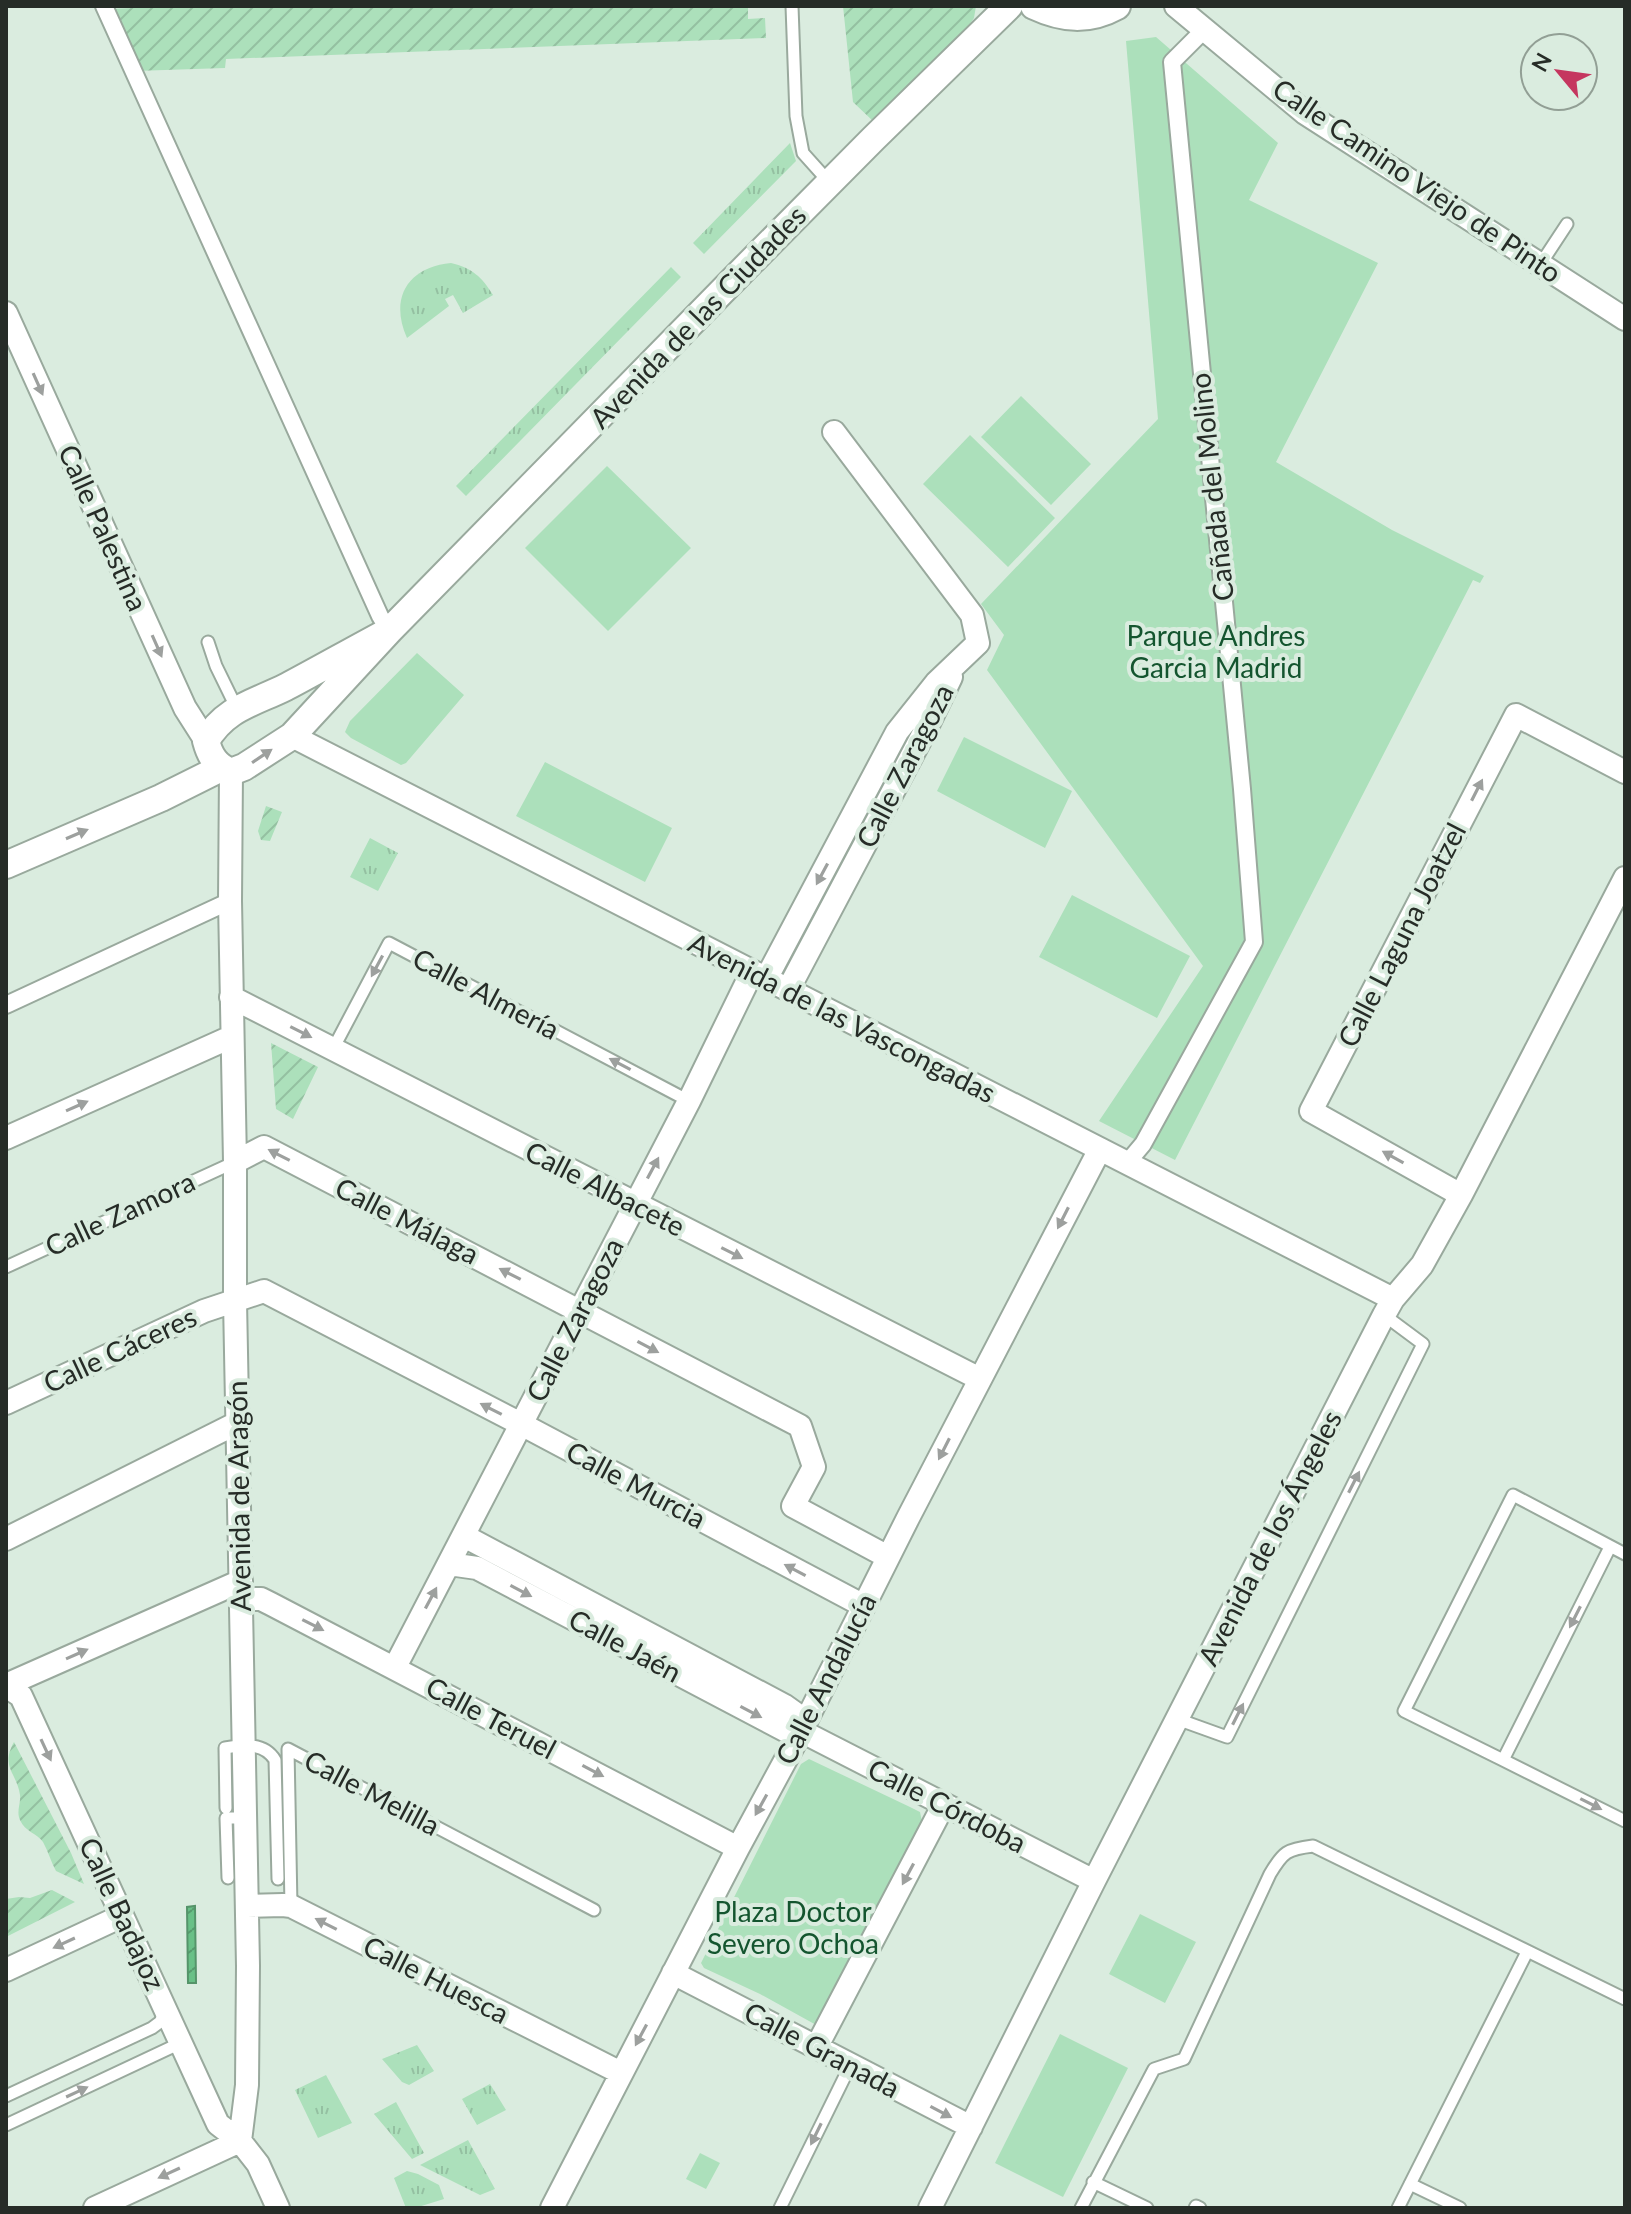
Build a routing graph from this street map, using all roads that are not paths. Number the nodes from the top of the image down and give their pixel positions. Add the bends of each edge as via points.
1 (104, 6) edge
2 (792, 6) edge
3 (1009, 6) edge
4 (1034, 6) edge
5 (1117, 6) edge
6 (1176, 6) edge
7 (1204, 30) junction
8 (830, 182) junction
9 (1567, 224) dead end
10 (1540, 265) junction
11 (6, 313) edge
12 (1625, 319) edge
13 (834, 432) dead end
14 (389, 631) junction
15 (208, 642) dead end
16 (953, 668) junction
17 (286, 686) junction
18 (237, 709) junction
19 (299, 729) junction
20 (206, 741) junction
21 (226, 770) junction
22 (1625, 772) edge
23 (6, 865) edge
24 (1625, 878) edge
25 (230, 901) junction
26 (759, 975) junction
27 (788, 990) junction
28 (231, 997) junction
29 (6, 1005) edge
30 (231, 1037) junction
31 (333, 1049) junction
32 (689, 1101) junction
33 (6, 1138) edge
34 (1100, 1149) junction
35 (235, 1162) junction
36 (1127, 1163) junction
37 (1461, 1195) junction
38 (634, 1203) junction
39 (6, 1267) edge
40 (235, 1301) junction
41 (1388, 1307) junction
42 (579, 1310) junction
43 (980, 1379) junction
44 (6, 1403) edge
45 (237, 1423) junction
46 (521, 1424) junction
47 (464, 1536) junction
48 (6, 1539) edge
49 (1610, 1547) junction
50 (1625, 1554) edge
51 (888, 1557) junction
52 (449, 1564) junction
53 (241, 1590) junction
54 (864, 1606) junction
55 (395, 1667) junction
56 (6, 1686) edge
57 (1177, 1719) junction
58 (802, 1730) junction
59 (243, 1745) junction
60 (1503, 1760) junction
61 (944, 1804) junction
62 (236, 1813) junction
63 (1625, 1821) edge
64 (738, 1848) junction
65 (228, 1878) dead end
66 (278, 1879) dead end
67 (1094, 1881) junction
68 (247, 1906) junction
69 (291, 1906) junction
70 (594, 1910) dead end
71 (122, 1916) junction
72 (1527, 1952) junction
73 (6, 1970) edge
74 (673, 1973) junction
75 (1625, 1999) edge
76 (166, 2010) junction
77 (183, 2046) junction
78 (817, 2046) junction
79 (851, 2064) junction
80 (621, 2073) junction
81 (247, 2085) junction
82 (202, 2089) junction
83 (6, 2096) edge
84 (218, 2124) junction
85 (6, 2125) edge
86 (971, 2127) junction
87 (240, 2141) junction
88 (213, 2152) junction
89 (1093, 2182) junction
90 (1410, 2184) junction
91 (95, 2208) edge
92 (278, 2208) edge
93 (552, 2208) edge
94 (780, 2208) edge
95 (930, 2208) edge
96 (1081, 2208) edge
97 (1147, 2208) edge
98 (1398, 2208) edge
99 (1460, 2208) edge

1 - 14 street
2 - 8 lane via 796,116 803,153
3 - 8 street, Avenida de las Ciudades
4 - 5 street via 1052,15 1079,18
6 - 7 street, Calle Camino Viejo de Pinto
7 - 10 street, Calle Camino Viejo de Pinto via 1305,113
7 - 36 street, Cañada del Molino via 1172,62 1254,942 1143,1144
8 - 14 street, Avenida de las Ciudades
9 - 10 lane
10 - 12 street, Calle Camino Viejo de Pinto
11 -> 20 street, Calle Palestina via 185,708
13 - 16 street, Calle Zaragoza via 972,615 978,643
14 - 17 street, Avenida de las Ciudades
14 - 19 street, Avenida de las Ciudades
15 - 18 lane
16 -> 26 street, Calle Zaragoza via 897,732
16 - 27 street, Calle Zaragoza
17 - 18 street, Avenida de las Ciudades
17 - 19 street via 296,690 305,707
18 - 20 street, Avenida de las Ciudades
21 -> 19 street, Avenida de las Ciudades via 244,767
19 - 26 street, Avenida de las Vascongadas
20 - 21 street via 210,755
23 -> 21 street, Avenida de las Ciudades
21 - 25 street, Avenida de Aragón
37 -> 22 street, Calle Laguna Joatzel via 1311,1111 1516,715
24 - 37 street, Avenida de los Ángeles
25 - 28 street, Avenida de Aragón
25 - 29 street
26 - 27 street, Avenida de las Vascongadas
26 - 32 street, Calle Zaragoza
27 - 34 street, Avenida de las Vascongadas
28 - 30 street, Avenida de Aragón
28 -> 31 street, Calle Albacete
33 -> 30 street
30 - 35 street, Avenida de Aragón
32 -> 31 lane, Calle Almería via 389,943
31 - 38 street, Calle Albacete
38 -> 32 street, Calle Zaragoza
34 - 36 street, Avenida de las Vascongadas
34 -> 43 street, Calle Andalucía
35 - 39 lane, Calle Zamora
35 - 40 street, Avenida de Aragón
42 -> 35 street, Calle Málaga via 264,1147
36 - 41 street, Avenida de las Vascongadas
37 - 41 street, Avenida de los Ángeles via 1422,1265
38 - 42 street, Calle Zaragoza
38 -> 43 street, Calle Albacete
40 - 44 street, Calle Cáceres
40 - 45 street, Avenida de Aragón
46 -> 40 street, Calle Murcia via 264,1291
41 - 57 street, Avenida de los Ángeles
57 -> 41 lane via 1227,1737 1423,1344
42 - 46 street, Calle Zaragoza
42 -> 51 street via 800,1426 814,1467 793,1506
43 -> 51 street, Calle Andalucía
45 - 48 street
45 - 53 street, Avenida de Aragón
46 - 47 street, Calle Zaragoza
54 -> 46 street, Calle Murcia
47 - 52 street, Calle Zaragoza
47 - 58 street, Calle Jaén via 785,1706
49 - 50 lane
49 -> 60 lane
49 - 60 lane via 1513,1495 1404,1711
51 - 54 street, Calle Andalucía
55 -> 52 street, Calle Zaragoza
52 -> 58 street, Calle Jaén via 477,1568
53 -> 55 street, Calle Teruel
56 -> 53 street
53 - 59 street, Avenida de Aragón
54 - 58 street, Calle Andalucía
55 -> 64 street, Calle Teruel
56 -> 71 street, Calle Badajoz via 21,1696
57 - 67 street, Avenida de los Ángeles
58 - 61 street, Calle Córdoba
58 -> 64 street, Calle Andalucía
59 - 62 street, Avenida de Aragón
59 - 66 lane via 261,1748 275,1760
60 -> 63 lane
61 - 67 street, Calle Córdoba
61 -> 78 street
62 - 65 lane via 226,1818
62 - 68 street, Avenida de Aragón
64 - 74 street, Calle Andalucía
67 - 86 street, Avenida de los Ángeles
68 - 69 street, Calle Huesca
68 - 81 street, Avenida de Aragón
69 - 70 lane, Calle Melilla via 288,1749
80 -> 69 street, Calle Huesca
71 -> 73 street
71 - 76 street, Calle Badajoz
72 - 75 lane
72 - 89 lane via 1313,1846 1293,1848 1270,1874 1184,2059 1154,2069
72 - 90 lane
74 - 78 street, Calle Granada
74 -> 80 street, Calle Andalucía
76 - 77 street, Calle Badajoz
76 - 83 lane via 152,2028
77 - 82 street, Calle Badajoz
85 -> 77 lane
78 - 79 street, Calle Granada
79 -> 86 street, Calle Granada
79 -> 94 lane
80 - 93 street, Calle Andalucía
81 - 82 street via 221,2094
81 - 87 street, Avenida de Aragón
82 - 84 street, Calle Badajoz
84 - 87 street, Calle Badajoz
84 - 88 street
86 - 95 street, Avenida de los Ángeles
87 - 88 street
87 - 92 street via 258,2164
88 -> 91 street
89 - 96 lane
89 - 97 lane
90 - 98 lane
90 - 99 lane

